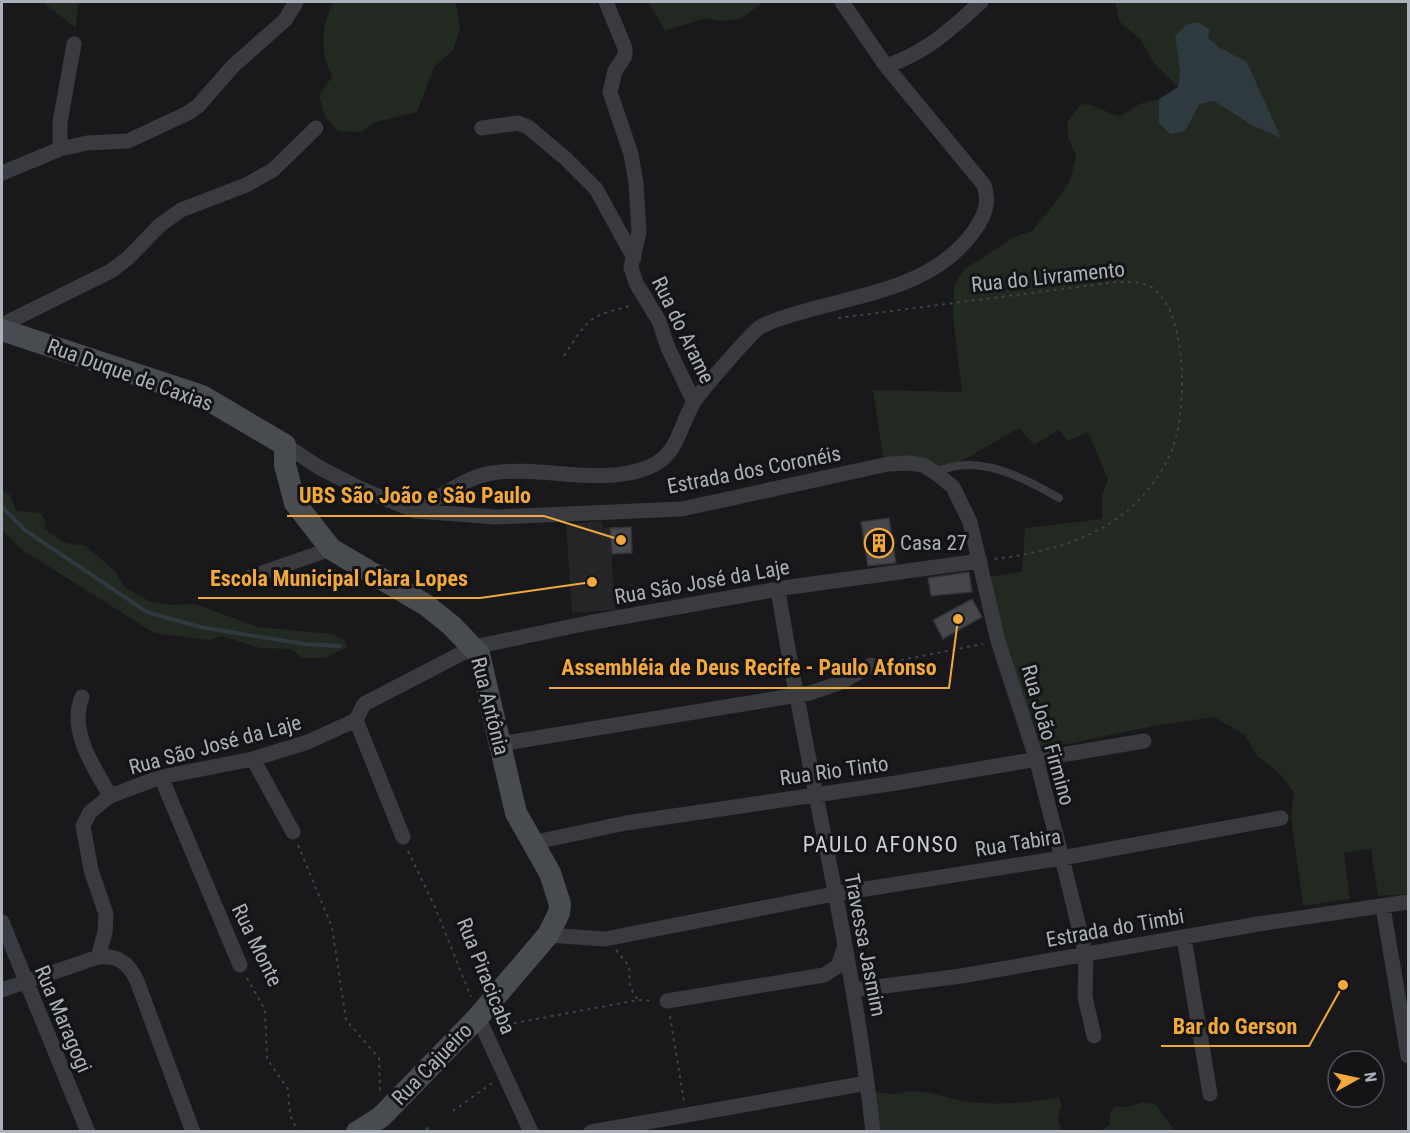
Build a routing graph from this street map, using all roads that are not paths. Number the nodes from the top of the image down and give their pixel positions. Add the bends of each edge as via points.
1 (296, 2) edge
2 (606, 2) edge
3 (843, 2) edge
4 (981, 2) edge
5 (74, 44) dead end
6 (886, 66) junction
7 (316, 128) dead end
8 (482, 128) dead end
9 (60, 149) junction
10 (2, 173) edge
11 (634, 258) junction
12 (2, 325) edge
13 (2, 330) edge
14 (694, 402) junction
15 (285, 445) junction
16 (928, 468) junction
17 (1059, 498) dead end
18 (416, 512) junction
19 (331, 549) junction
20 (980, 561) junction
21 (250, 577) dead end
22 (778, 590) junction
23 (474, 647) junction
24 (871, 665) road end
25 (794, 694) junction
26 (82, 698) dead end
27 (356, 720) junction
28 (1144, 741) dead end
29 (500, 744) junction
30 (1036, 758) junction
31 (253, 759) junction
32 (161, 777) junction
33 (817, 793) junction
34 (110, 796) junction
35 (1281, 818) dead end
36 (293, 832) road end
37 (403, 837) road end
38 (531, 843) junction
39 (1062, 858) junction
40 (834, 894) junction
41 (1408, 902) edge
42 (1383, 907) junction
43 (2, 922) edge
44 (548, 935) junction
45 (1184, 938) junction
46 (845, 946) junction
47 (1086, 956) junction
48 (98, 957) junction
49 (240, 965) road end
50 (25, 981) junction
51 (2, 990) edge
52 (854, 990) junction
53 (667, 1001) road end
54 (481, 1023) junction
55 (1094, 1036) dead end
56 (1408, 1056) edge
57 (867, 1083) junction
58 (1210, 1094) dead end
59 (88, 1131) edge
60 (193, 1131) edge
61 (357, 1131) edge
62 (531, 1131) edge
63 (591, 1131) edge
64 (873, 1131) edge

1 - 9 street via 276,29 188,113 128,141
2 - 11 street, Rua do Arame via 625,48 610,92 632,154 639,232
3 - 6 street
4 - 6 street via 933,45
5 - 9 street via 60,122
6 - 14 street via 980,177 988,201 984,217 959,250 934,269 886,289 800,312 759,328
7 - 12 street via 273,170 182,210 111,271
8 - 11 street via 518,123 565,158 596,189
9 - 10 street
11 - 14 street, Rua do Arame via 633,276 659,321
13 - 15 street, Rua Duque de Caxias via 202,396
14 - 18 street via 673,448 650,467 593,476 522,470 476,476
15 - 18 street, Estrada dos Coronéis via 340,479
15 - 19 street, Rua Antônia via 285,465 295,503
16 - 17 lane via 981,465
16 - 18 street, Estrada dos Coronéis via 910,463 877,466 682,509 495,517
16 - 20 street, Rua João Firmino via 953,487 962,501
19 - 21 street
19 - 23 street, Rua Antônia via 426,605
20 - 22 street, Rua São José da Laje
20 - 30 street, Rua João Firmino via 998,641
22 - 23 street, Rua São José da Laje
22 - 25 street, Travessa Jasmim
23 - 27 street, Rua São José da Laje via 364,705
23 - 29 street, Rua Antônia via 482,662
24 - 25 street via 826,688
25 - 29 street
25 - 33 street, Travessa Jasmim
26 - 34 street via 77,724
27 - 31 street, Rua São José da Laje via 308,742
27 - 37 street
28 - 30 street, Rua Rio Tinto
29 - 38 street, Rua Antônia via 516,813
30 - 33 street, Rua Rio Tinto
30 - 39 street, Rua João Firmino
31 - 32 street, Rua São José da Laje
31 - 36 street
32 - 34 street, Rua São José da Laje
32 - 49 street, Rua Monte
33 - 38 street, Rua Rio Tinto via 626,823
33 - 40 street, Travessa Jasmim
34 - 48 street via 90,812 83,826 91,870 106,914
35 - 39 street, Rua Tabira
38 - 44 street, Rua Antônia via 550,873 560,904
39 - 40 street, Rua Tabira
39 - 47 street, Rua João Firmino
40 - 44 street, Rua Tabira via 605,939
40 - 46 street, Travessa Jasmim
41 - 42 street, Estrada do Timbi
42 - 45 street, Estrada do Timbi
42 - 56 street
43 - 50 street, Rua Maragogi
44 - 54 street, Rua Antônia
45 - 47 street, Estrada do Timbi
45 - 58 street
46 - 52 street, Travessa Jasmim
46 - 53 street via 838,966 824,975
47 - 52 street, Estrada do Timbi
47 - 55 street, Rua João Firmino via 1085,997
48 - 50 street
48 - 60 street via 109,956 131,967
50 - 51 street
50 - 59 street, Rua Maragogi
52 - 57 street, Travessa Jasmim
54 - 61 street, Rua Cajueiro via 381,1117
54 - 62 street, Rua Piracicaba
57 - 63 street
57 - 64 street, Travessa Jasmim

